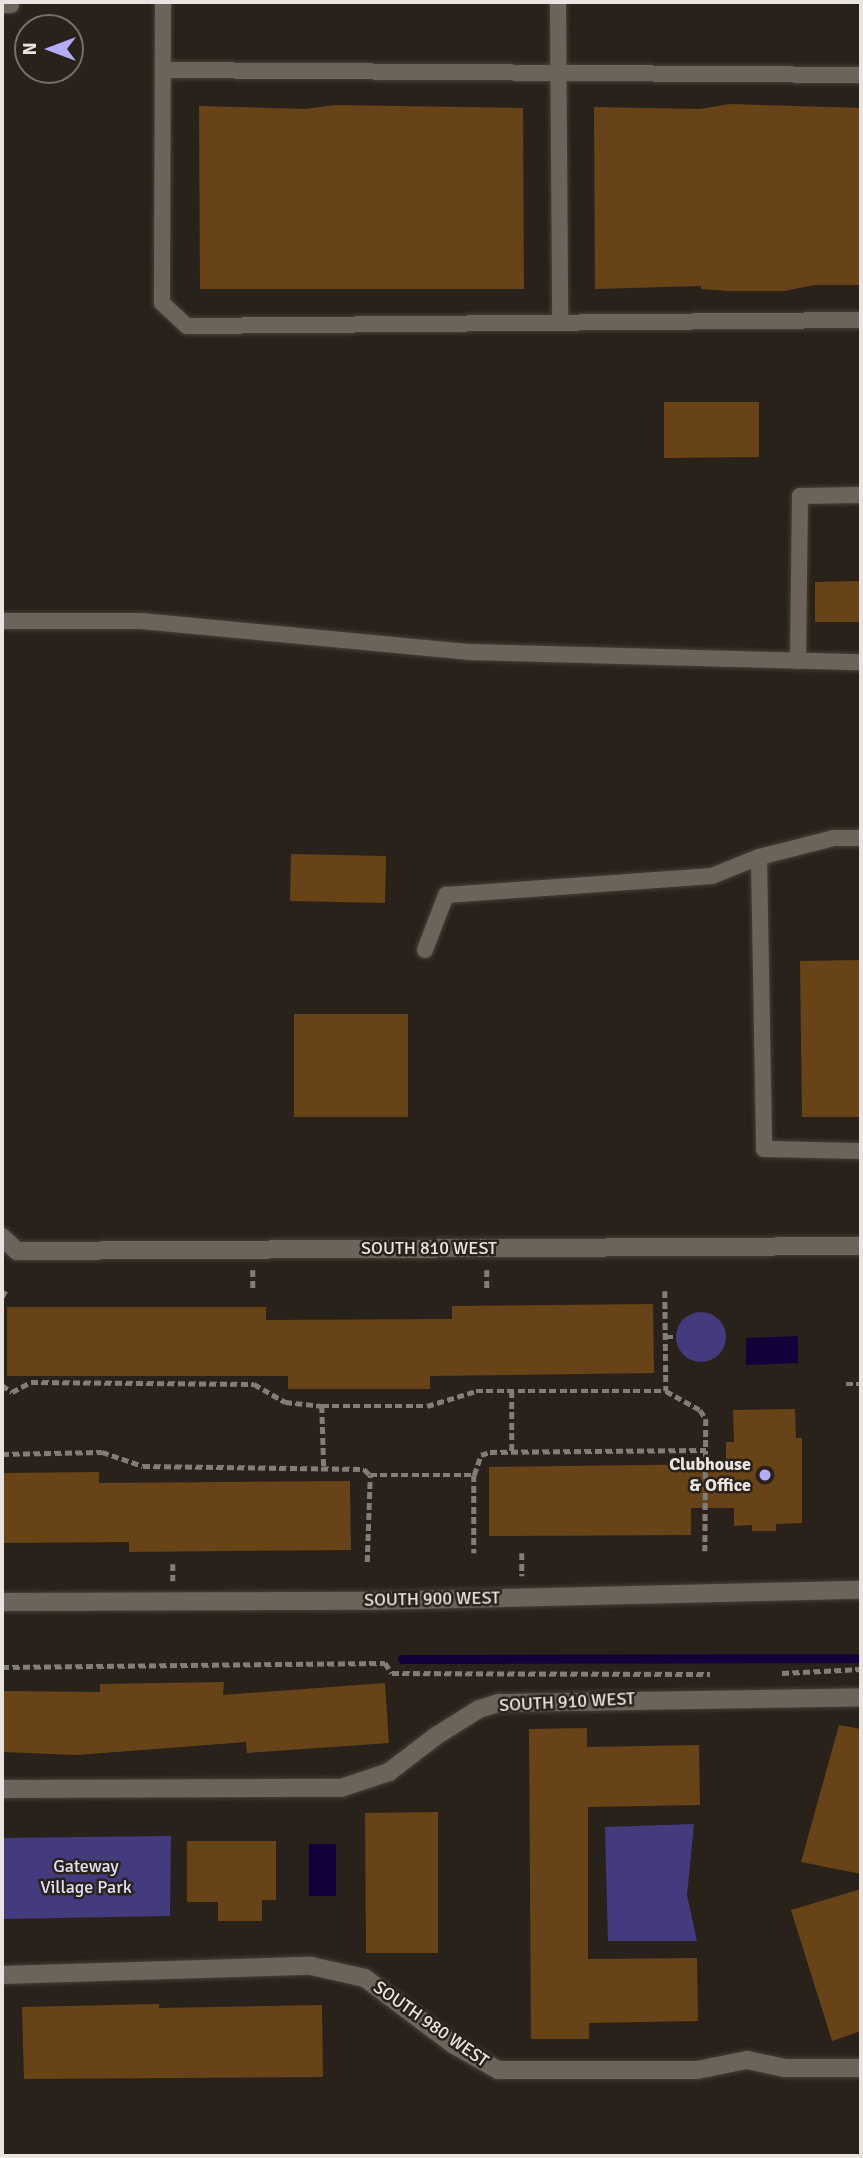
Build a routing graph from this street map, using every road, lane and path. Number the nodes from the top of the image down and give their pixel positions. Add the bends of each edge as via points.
1 (163, 2) edge
2 (558, 2) edge
3 (163, 70) junction
4 (558, 74) junction
5 (861, 75) edge
6 (861, 320) edge
7 (560, 323) junction
8 (861, 495) edge
9 (2, 621) edge
10 (798, 661) junction
11 (861, 662) edge
12 (861, 838) edge
13 (759, 857) junction
14 (425, 950) dead end
15 (861, 1151) edge
16 (2, 1237) edge
17 (861, 1246) edge
18 (7, 1287) dead end
19 (665, 1291) dead end
20 (2, 1297) edge
21 (666, 1337) junction
22 (676, 1337) dead end
23 (846, 1384) dead end
24 (861, 1384) edge
25 (2, 1385) edge
26 (512, 1391) junction
27 (666, 1391) junction
28 (322, 1406) junction
29 (706, 1450) junction
30 (512, 1452) junction
31 (2, 1454) edge
32 (324, 1470) junction
33 (370, 1475) junction
34 (474, 1475) junction
35 (705, 1551) dead end
36 (474, 1553) dead end
37 (367, 1562) dead end
38 (861, 1590) edge
39 (2, 1602) edge
40 (2, 1667) edge
41 (861, 1669) edge
42 (778, 1673) dead end
43 (716, 1675) dead end
44 (861, 1697) edge
45 (2, 1789) edge
46 (2, 1975) edge
47 (861, 2068) edge

1 - 3 lane
2 - 4 lane
3 - 4 lane
3 - 7 lane via 162,303 187,326
4 - 5 lane
4 - 7 lane
6 - 7 lane
8 - 10 lane via 800,496
9 - 10 lane via 141,621 468,652
10 - 11 lane
12 - 13 lane via 834,838
13 - 14 lane via 712,876 446,895
13 - 15 lane via 764,1149
16 - 17 street, SOUTH 810 WEST via 17,1251
18 - 20 path
19 - 21 path
21 - 22 path
21 - 27 path
23 - 24 path
25 - 28 path via 12,1392 31,1382 254,1384 285,1402
26 - 27 path
26 - 28 path via 457,1393 427,1406
26 - 30 path
27 - 29 path via 700,1410 706,1419
28 - 32 path
29 - 30 path
29 - 35 path
30 - 34 path via 481,1455
31 - 32 path via 102,1452 143,1465
32 - 33 path via 364,1469
33 - 34 path
33 - 37 path
34 - 36 path
38 - 39 street, SOUTH 900 WEST via 368,1601
40 - 43 path via 385,1663 392,1673
41 - 42 path
44 - 45 street, SOUTH 910 WEST via 499,1703 460,1721 389,1773 341,1788
46 - 47 street, SOUTH 980 WEST via 311,1966 365,1978 454,2045 498,2070 698,2070 747,2060 784,2068

